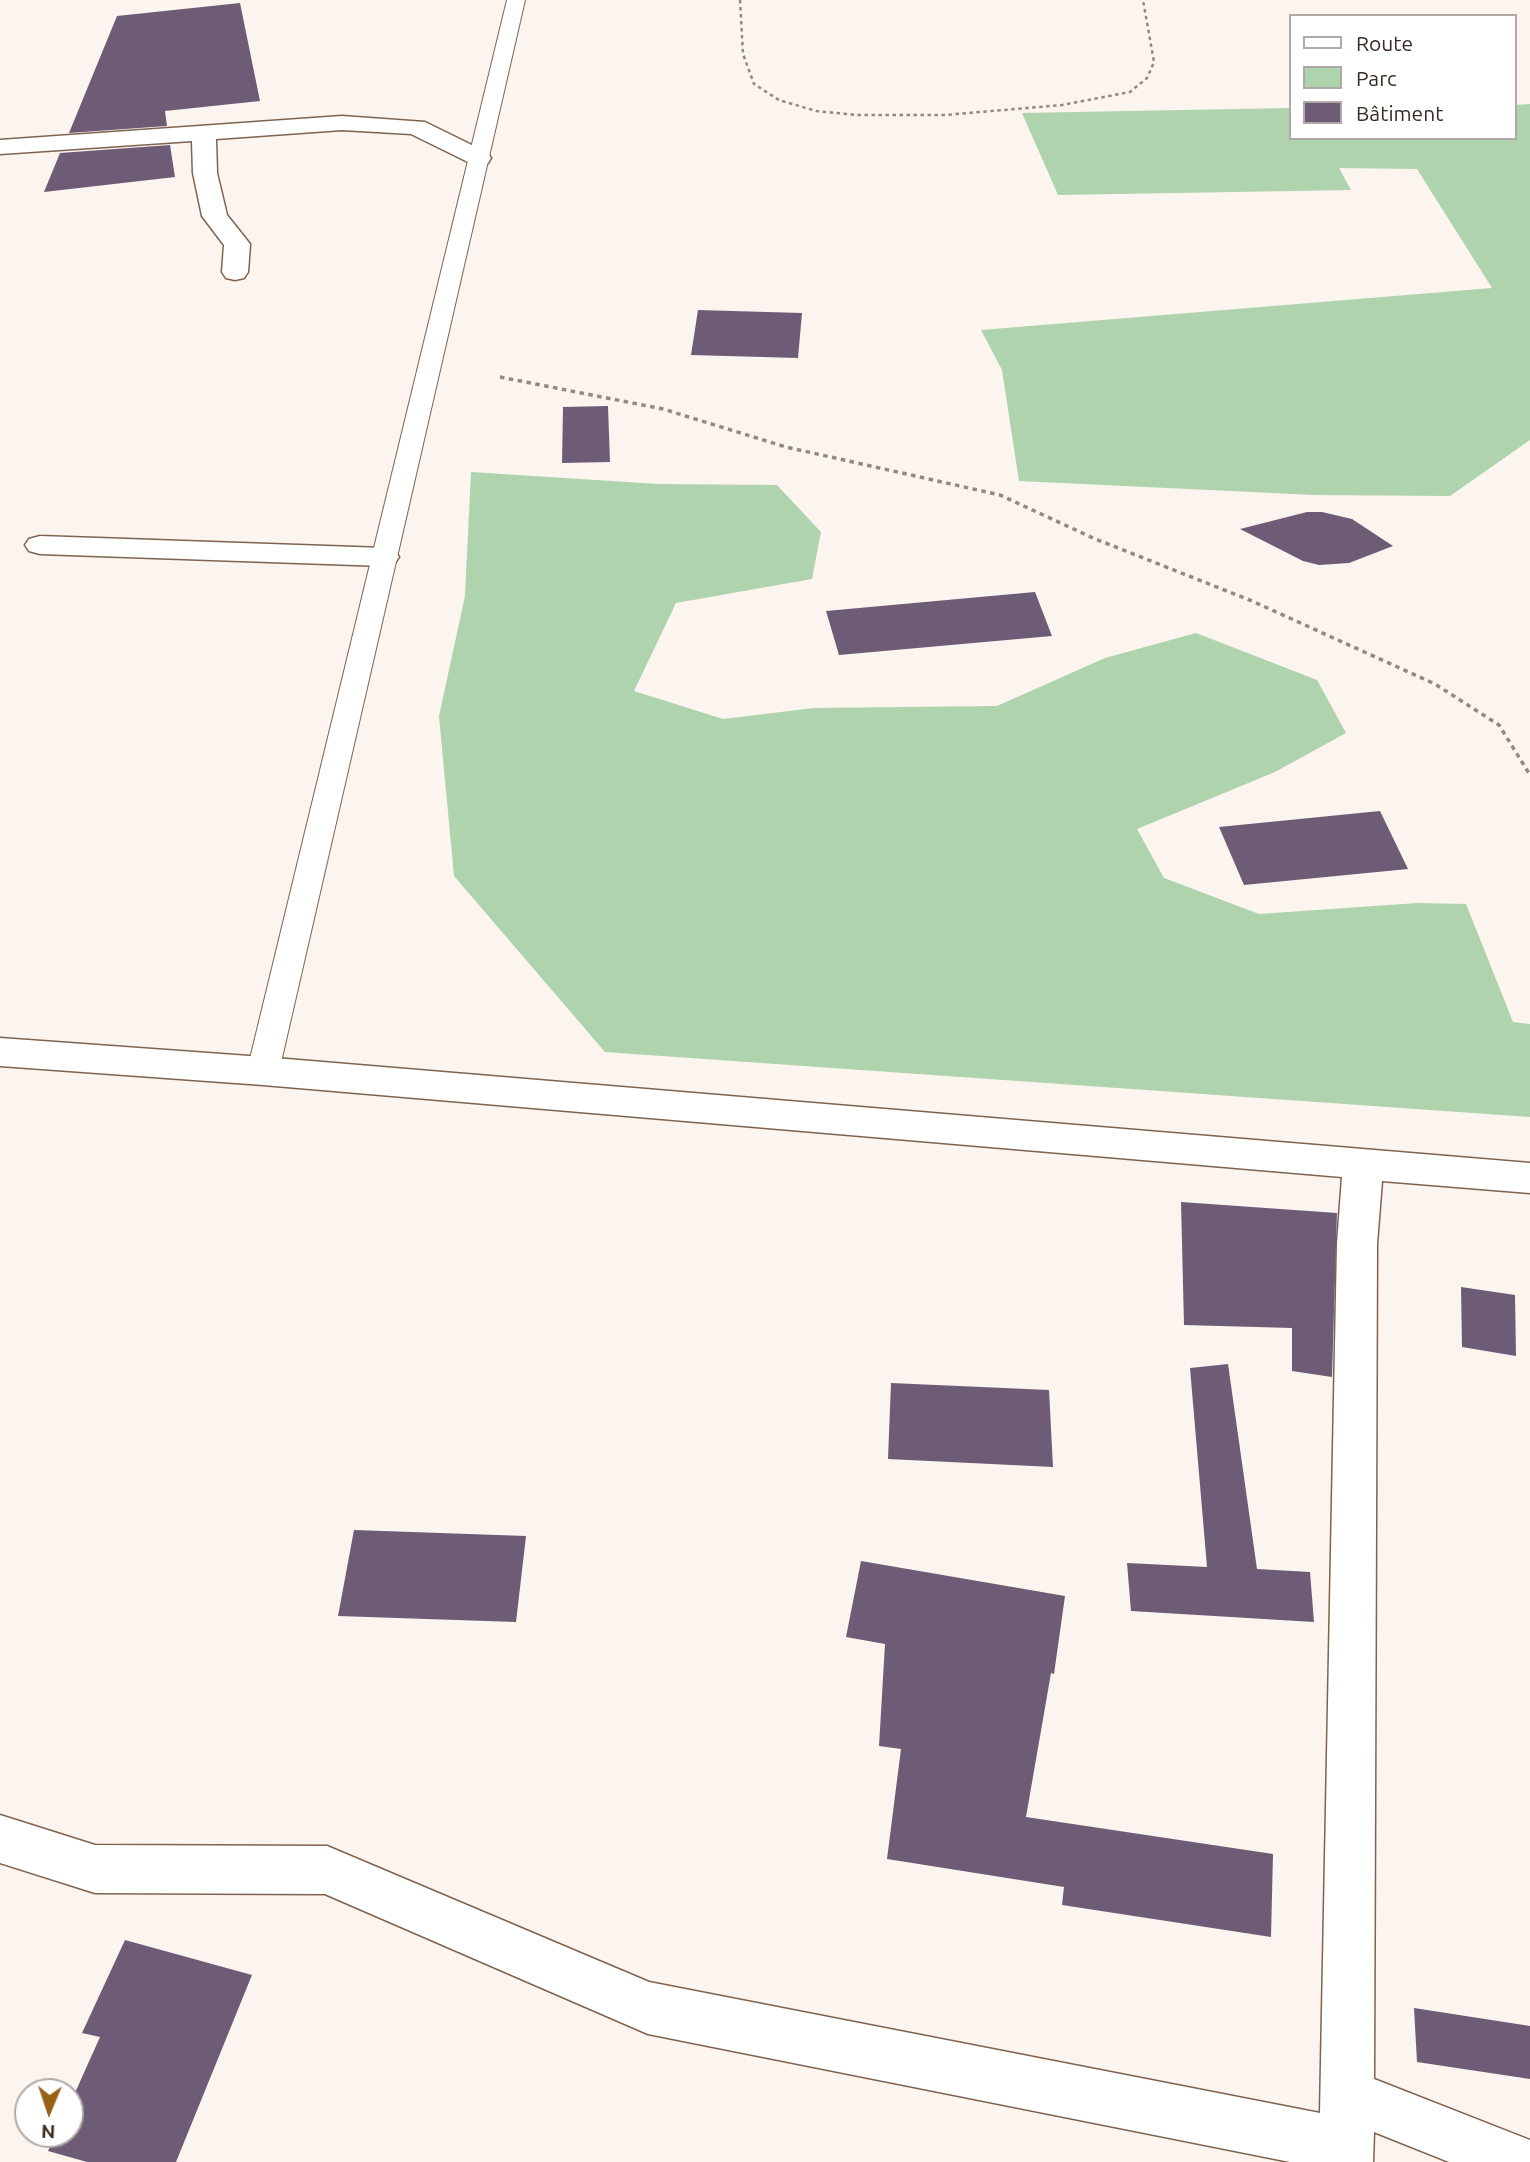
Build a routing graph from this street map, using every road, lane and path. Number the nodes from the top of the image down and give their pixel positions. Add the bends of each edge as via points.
1 (516, 0) edge
2 (740, 0) edge
3 (1143, 0) edge
4 (204, 131) junction
5 (0, 147) edge
6 (479, 158) junction
7 (235, 272) dead end
8 (500, 377) dead end
9 (40, 544) dead end
10 (384, 556) junction
11 (1530, 775) edge
12 (0, 1052) edge
13 (263, 1071) junction
14 (1363, 1165) junction
15 (1530, 1178) edge
16 (0, 1839) edge
17 (1347, 2135) edge
18 (1518, 2162) edge

1 - 6 lane
2 - 3 path via 743,54 754,84 779,100 816,111 945,115 1062,105 1130,92 1147,78 1154,62
4 - 5 street
4 - 6 street via 342,123 416,127
4 - 7 street via 205,173 215,216 237,244
6 - 10 lane
8 - 11 path via 663,409 786,447 1000,495 1435,684 1499,725
9 - 10 street
10 - 13 lane
12 - 13 street
13 - 14 street
14 - 15 street
14 - 17 street via 1357,1244
16 - 17 street via 95,1868 327,1870 648,2008
17 - 18 street

